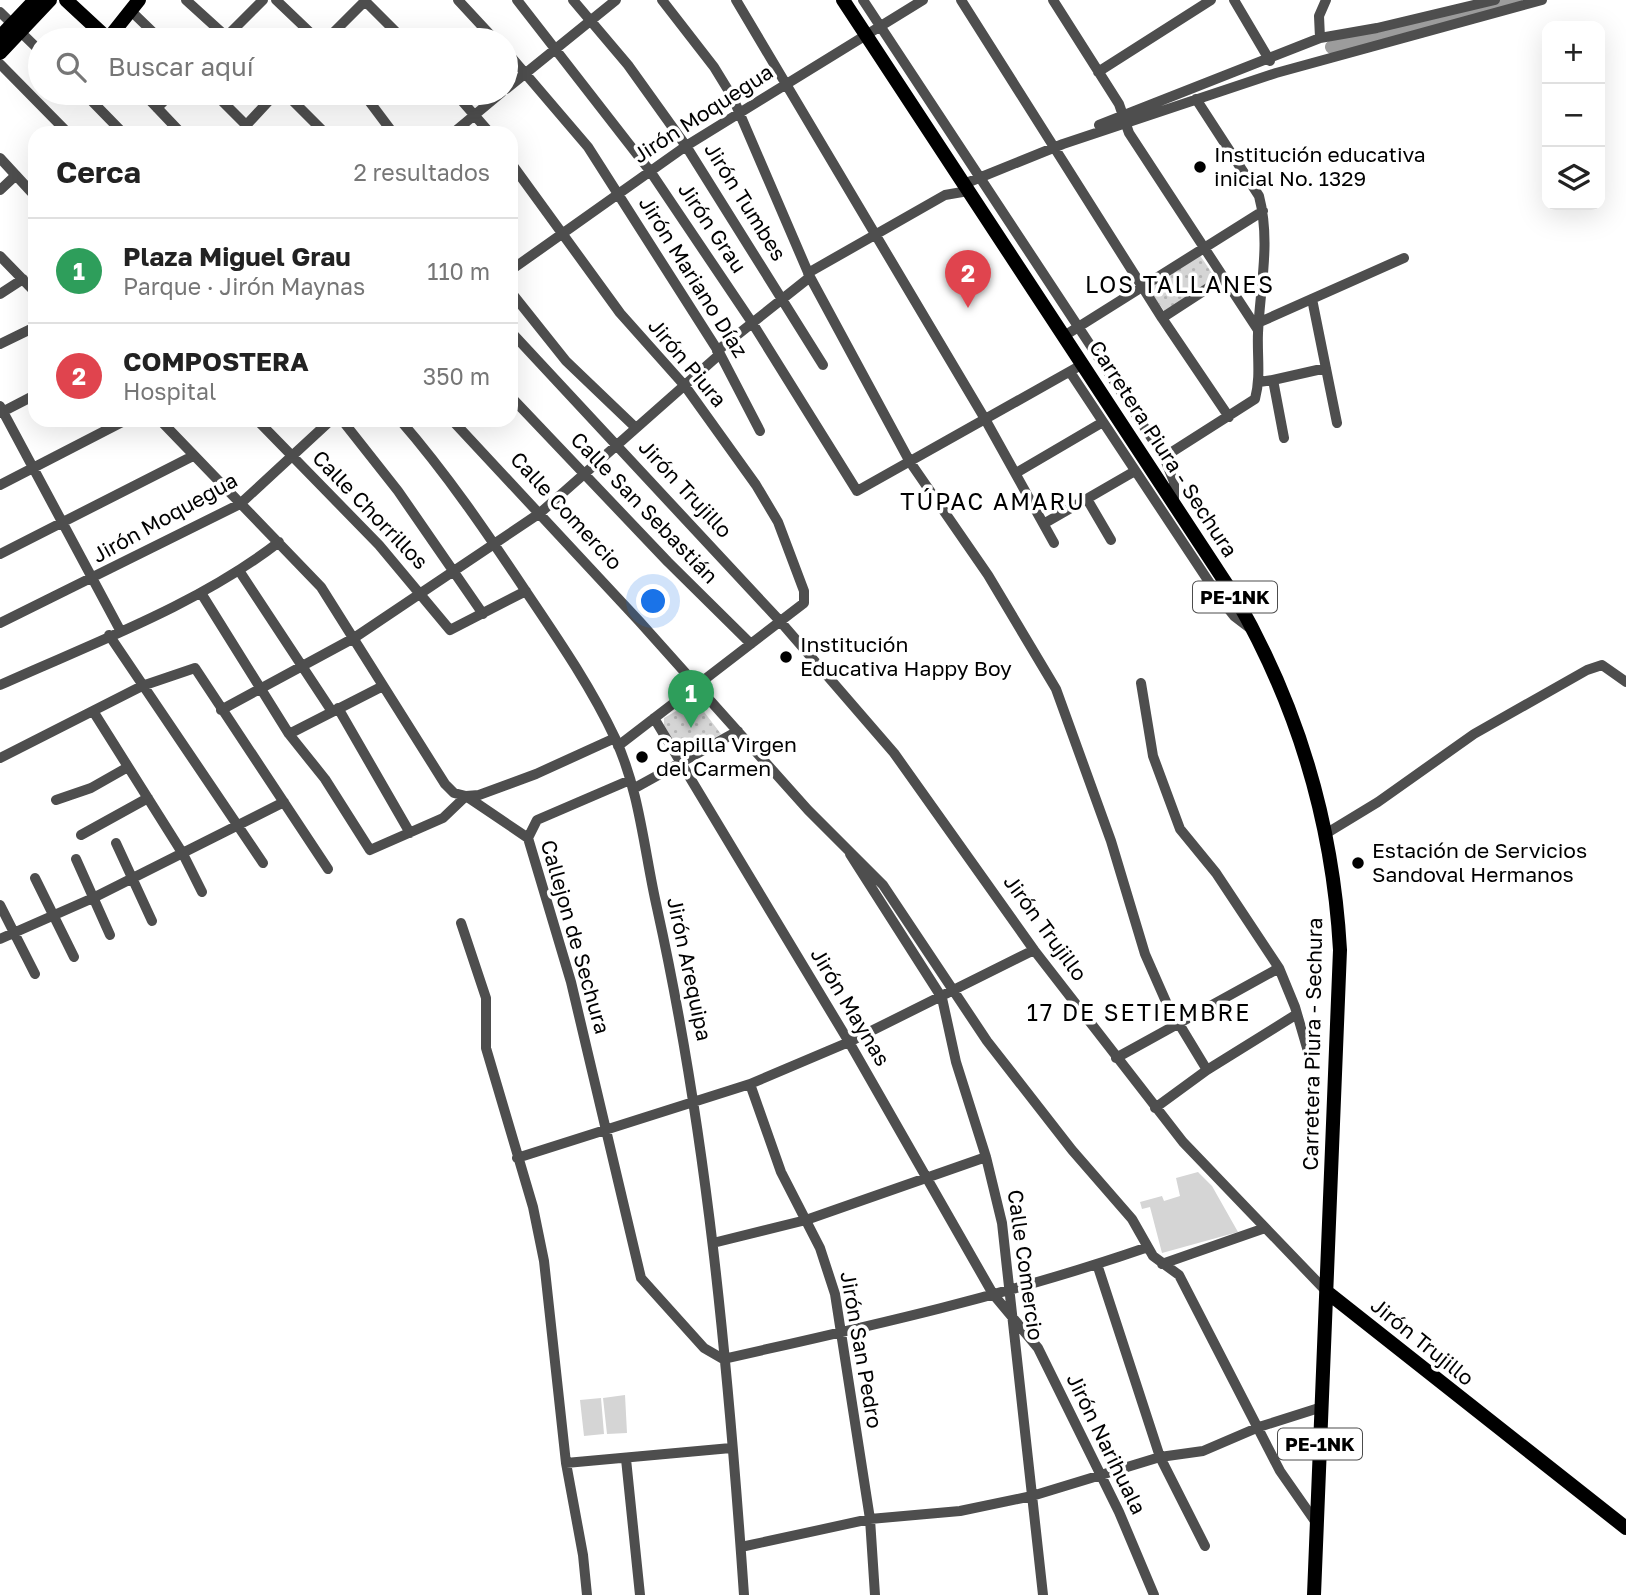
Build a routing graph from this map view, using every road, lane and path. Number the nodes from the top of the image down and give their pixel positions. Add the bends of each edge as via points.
1 (35, 0) edge
2 (50, 0) edge
3 (66, 0) edge
4 (186, 0) edge
5 (263, 0) edge
6 (276, 0) edge
7 (365, 0) edge
8 (458, 0) edge
9 (517, 0) edge
10 (573, 0) edge
11 (616, 0) edge
12 (662, 0) edge
13 (736, 0) edge
14 (842, 0) edge
15 (863, 0) edge
16 (923, 0) edge
17 (961, 0) edge
18 (1210, 0) edge
19 (1234, 0) edge
20 (1326, 0) edge
21 (1495, 0) edge
22 (1542, 0) edge
23 (1058, 2) edge
24 (135, 6) edge
25 (0, 12) edge
26 (590, 21) junction
27 (881, 27) junction
28 (16, 28) junction
29 (96, 28) edge
30 (117, 28) edge
31 (152, 28) edge
32 (215, 28) edge
33 (236, 28) edge
34 (305, 28) edge
35 (338, 28) edge
36 (392, 28) edge
37 (484, 28) edge
38 (866, 36) junction
39 (0, 37) edge
40 (1320, 37) junction
41 (28, 40) edge
42 (558, 48) junction
43 (0, 53) edge
44 (0, 64) edge
45 (518, 64) edge
46 (1272, 65) junction
47 (525, 72) junction
48 (1098, 72) junction
49 (518, 78) edge
50 (785, 83) junction
51 (28, 92) edge
52 (1196, 99) junction
53 (40, 105) edge
54 (96, 105) edge
55 (154, 105) edge
56 (160, 105) edge
57 (224, 105) edge
58 (266, 105) edge
59 (297, 105) edge
60 (372, 105) edge
61 (467, 105) edge
62 (487, 105) edge
63 (157, 108) junction
64 (738, 112) junction
65 (476, 114) junction
66 (1124, 118) junction
67 (61, 126) edge
68 (116, 126) edge
69 (174, 126) edge
70 (243, 126) edge
71 (249, 126) edge
72 (318, 126) edge
73 (388, 126) edge
74 (461, 126) edge
75 (485, 126) edge
76 (1058, 145) junction
77 (686, 146) junction
78 (0, 158) edge
79 (650, 171) junction
80 (518, 173) edge
81 (15, 176) junction
82 (979, 176) junction
83 (963, 184) junction
84 (28, 188) edge
85 (0, 190) edge
86 (618, 193) junction
87 (945, 195) junction
88 (1263, 211) junction
89 (561, 233) junction
90 (873, 235) junction
91 (1204, 248) junction
92 (0, 256) edge
93 (1404, 258) dead end
94 (518, 265) edge
95 (809, 275) junction
96 (23, 279) junction
97 (1222, 279) junction
98 (28, 284) edge
99 (1142, 287) junction
100 (0, 294) edge
101 (1312, 299) junction
102 (784, 300) junction
103 (518, 301) edge
104 (1161, 318) junction
105 (753, 324) junction
106 (1259, 326) junction
107 (1080, 328) junction
108 (28, 330) edge
109 (1064, 336) junction
110 (518, 340) edge
111 (0, 344) edge
112 (718, 353) junction
113 (823, 365) dead end
114 (1076, 368) junction
115 (1326, 368) junction
116 (1273, 380) junction
117 (1259, 382) junction
118 (685, 386) junction
119 (28, 398) edge
120 (518, 404) edge
121 (1, 410) edge
122 (1229, 417) junction
123 (985, 419) junction
124 (1103, 422) junction
125 (1337, 422) dead end
126 (113, 427) edge
127 (166, 427) edge
128 (264, 427) edge
129 (323, 427) edge
130 (348, 427) edge
131 (405, 427) edge
132 (459, 427) edge
133 (636, 428) junction
134 (760, 431) dead end
135 (1284, 438) dead end
136 (617, 447) junction
137 (193, 456) junction
138 (292, 456) junction
139 (1164, 457) junction
140 (910, 463) junction
141 (33, 469) junction
142 (1135, 471) junction
143 (1016, 473) junction
144 (585, 475) junction
145 (0, 485) edge
146 (1087, 499) junction
147 (1174, 501) junction
148 (240, 504) junction
149 (540, 513) junction
150 (61, 523) junction
151 (1045, 523) junction
152 (1111, 541) dead end
153 (279, 542) junction
154 (1054, 543) dead end
155 (495, 544) junction
156 (0, 554) edge
157 (240, 572) junction
158 (454, 573) junction
159 (91, 580) junction
160 (526, 591) junction
161 (201, 593) junction
162 (423, 594) junction
163 (483, 614) junction
164 (779, 620) junction
165 (0, 624) edge
166 (1254, 632) junction
167 (115, 633) junction
168 (354, 639) junction
169 (751, 644) junction
170 (303, 668) junction
171 (1626, 682) edge
172 (1141, 683) dead end
173 (0, 685) edge
174 (142, 686) junction
175 (383, 686) junction
176 (697, 687) junction
177 (260, 690) junction
178 (221, 709) junction
179 (334, 709) junction
180 (93, 711) junction
181 (654, 718) junction
182 (738, 731) junction
183 (289, 734) junction
184 (616, 742) junction
185 (0, 758) edge
186 (680, 765) junction
187 (128, 767) junction
188 (631, 785) junction
189 (466, 796) junction
190 (148, 798) junction
191 (56, 800) dead end
192 (284, 802) junction
193 (236, 825) junction
194 (410, 833) junction
195 (1326, 834) junction
196 (81, 835) dead end
197 (528, 838) junction
198 (116, 843) dead end
199 (847, 849) junction
200 (183, 854) junction
201 (76, 859) dead end
202 (263, 863) dead end
203 (328, 869) dead end
204 (34, 878) dead end
205 (132, 879) junction
206 (202, 892) dead end
207 (93, 898) junction
208 (0, 905) edge
209 (55, 915) junction
210 (152, 921) dead end
211 (461, 923) dead end
212 (15, 933) junction
213 (110, 935) dead end
214 (0, 939) edge
215 (1034, 950) junction
216 (74, 957) dead end
217 (1279, 968) junction
218 (35, 974) dead end
219 (955, 991) junction
220 (942, 998) junction
221 (1297, 1014) junction
222 (1177, 1024) junction
223 (849, 1042) junction
224 (1116, 1058) junction
225 (1310, 1058) dead end
226 (1207, 1070) junction
227 (750, 1084) junction
228 (695, 1103) junction
229 (1155, 1108) junction
230 (607, 1131) junction
231 (986, 1157) junction
232 (517, 1158) junction
233 (928, 1177) junction
234 (806, 1220) junction
235 (1265, 1228) junction
236 (713, 1242) junction
237 (1148, 1247) junction
238 (1097, 1264) junction
239 (1162, 1264) junction
240 (1009, 1289) junction
241 (1327, 1292) junction
242 (993, 1294) junction
243 (1011, 1317) junction
244 (840, 1333) junction
245 (723, 1359) junction
246 (1322, 1407) junction
247 (1259, 1427) junction
248 (731, 1448) junction
249 (1160, 1457) junction
250 (626, 1459) junction
251 (566, 1463) junction
252 (1100, 1477) junction
253 (1032, 1496) junction
254 (870, 1519) junction
255 (1317, 1524) junction
256 (1626, 1528) edge
257 (1205, 1546) dead end
258 (741, 1547) junction
259 (586, 1595) edge
260 (640, 1595) edge
261 (744, 1595) edge
262 (874, 1595) edge
263 (1043, 1595) edge
264 (1154, 1595) edge
265 (1314, 1595) edge

1 - 28 main road
2 - 28 main road
3 - 29 main road
4 - 32 street
5 - 33 street
6 - 34 street
7 - 35 street
7 - 36 street
8 - 37 street
9 - 42 street, Jirón Grau
10 - 26 street, Jirón Tumbes
11 - 26 street
12 - 64 street via 714,67
13 - 50 street
14 - 38 main road, Carretera Piura - Sechura / PE-1NK
15 - 27 street
16 - 27 street, Jirón Moquegua
17 - 76 street
18 - 48 street
19 - 46 street
20 - 40 street
21 - 40 street via 1389,26
22 - 46 street
23 - 48 street
24 - 30 main road
24 - 31 street
25 - 28 street
26 - 42 street
26 - 77 street, Jirón Tumbes
27 - 38 street, Jirón Moquegua
27 - 82 street
28 - 39 main road
28 - 41 street
28 - 43 main road
38 - 50 street, Jirón Moquegua
38 - 83 main road, Carretera Piura - Sechura / PE-1NK
40 - 46 street
42 - 47 street
42 - 79 street, Jirón Grau
44 - 51 street
45 - 47 street, Jirón Mariano Díaz
46 - 52 street
46 - 66 street
47 - 49 street
47 - 86 street, Jirón Mariano Díaz via 588,147
48 - 66 street
50 - 64 street, Jirón Moquegua
50 - 90 street
52 - 66 street
52 - 88 street via 1259,196
53 - 67 street
54 - 68 street
55 - 63 street
56 - 63 street
57 - 70 street
58 - 71 street
59 - 72 street
60 - 73 street
61 - 65 street
62 - 65 street
63 - 69 street
64 - 77 street, Jirón Moquegua
64 - 95 street
65 - 74 street
65 - 75 street
66 - 76 street
66 - 91 street
76 - 82 street
76 - 99 street
77 - 79 street, Jirón Moquegua
77 - 102 street, Jirón Tumbes
78 - 81 street
79 - 86 street, Jirón Moquegua
79 - 105 street, Jirón Grau
80 - 89 street, Jirón Piura
81 - 84 street
81 - 85 street
82 - 83 street
82 - 107 street
83 - 87 street
83 - 87 street
83 - 109 main road, Carretera Piura - Sechura / PE-1NK
86 - 89 street, Jirón Moquegua
86 - 112 street, Jirón Mariano Díaz
87 - 90 street
88 - 91 street
88 - 106 street via 1265,259
89 - 94 street, Jirón Moquegua
89 - 118 street, Jirón Piura via 620,313
90 - 95 street
90 - 123 street
91 - 97 street
91 - 99 street
92 - 96 street
93 - 101 street
95 - 102 street
95 - 140 street
96 - 98 street
96 - 100 street
97 - 104 street
97 - 106 street
99 - 104 street
99 - 107 street
101 - 106 street
101 - 115 street
102 - 105 street
102 - 113 street, Jirón Tumbes
103 - 133 street via 566,361
104 - 122 street
105 - 112 street
105 - 140 street, Jirón Grau via 857,491
106 - 117 street
107 - 109 street
107 - 139 street
108 - 111 street
109 - 114 main road, Carretera Piura - Sechura / PE-1NK
110 - 136 street, Jirón Trujillo
112 - 118 street
112 - 134 street, Jirón Mariano Díaz
114 - 123 street
114 - 124 street
114 - 147 main road, Carretera Piura - Sechura / PE-1NK
115 - 116 street
115 - 125 street
116 - 117 street
116 - 135 street
117 - 122 street via 1255,399
118 - 133 street
118 - 164 street, Jirón Piura via 778,522 800,578 804,603
119 - 121 street
120 - 144 street, Calle San Sebastián
121 - 141 street
122 - 139 street
123 - 140 street
123 - 143 street
124 - 142 street
124 - 143 street
126 - 141 street
127 - 137 street, Callejon de Sechura
128 - 138 street, Calle Chorrillos
129 - 138 street, Jirón Moquegua
130 - 158 street
131 - 155 street, Jirón Arequipa
132 - 149 street, Calle Comercio
133 - 136 street
136 - 144 street
136 - 164 street, Jirón Trujillo
137 - 148 street, Callejon de Sechura
137 - 150 street
138 - 148 street, Jirón Moquegua
138 - 162 street, Calle Chorrillos
139 - 147 street via 1174,482
140 - 222 street via 988,575 1056,689 1111,841 1145,954
141 - 145 street
141 - 150 street
142 - 146 street
142 - 166 street via 1219,597
143 - 151 street
144 - 149 street
144 - 169 street, Calle San Sebastián
146 - 151 street
146 - 152 street
147 - 166 main road, Carretera Piura - Sechura / PE-1NK
148 - 153 street, Callejon de Sechura
148 - 159 street, Jirón Moquegua
149 - 155 street
149 - 176 street, Calle Comercio
150 - 156 street
150 - 159 street
151 - 154 street
153 - 157 street
153 - 168 street, Callejon de Sechura via 321,587
155 - 158 street
155 - 160 street, Jirón Arequipa
157 - 161 street
157 - 170 street
158 - 162 street
158 - 163 street
159 - 165 street, Jirón Moquegua
159 - 167 street
160 - 163 street
160 - 184 street, Jirón Arequipa
161 - 167 street
161 - 177 street
162 - 163 street, Calle Chorrillos via 450,630
162 - 168 street
164 - 169 street
164 - 215 street, Jirón Trujillo via 909,773
166 - 195 main road, Carretera Piura - Sechura / PE-1NK via 1295,722
167 - 173 street
167 - 174 street
168 - 170 street
168 - 175 street, Callejon de Sechura
169 - 176 street
170 - 177 street
170 - 179 street
171 - 195 street via 1602,665 1587,670 1474,734
172 - 217 street via 1153,756 1180,829 1208,862
174 - 178 street via 195,668
174 - 180 street
174 - 193 street
175 - 179 street
175 - 189 street, Callejon de Sechura via 445,784
176 - 181 street
176 - 182 street, Calle Comercio
177 - 178 street
177 - 183 street
178 - 192 street
179 - 183 street
179 - 194 street
180 - 185 street
180 - 187 street
181 - 184 street
181 - 186 street, Jirón Maynas
182 - 186 street
182 - 199 street, Calle Comercio
183 - 194 street via 325,779 370,850
184 - 188 street, Jirón Arequipa
184 - 189 street
186 - 188 street
186 - 223 street, Jirón Maynas
187 - 190 street
187 - 191 street via 91,788
188 - 197 street via 537,820
188 - 228 street, Jirón Arequipa via 645,833
189 - 194 street via 454,811
189 - 197 street, Callejon de Sechura
190 - 196 street
190 - 200 street
192 - 193 street
192 - 203 street
193 - 200 street
193 - 202 street
195 - 241 main road, Carretera Piura - Sechura / PE-1NK via 1340,950
197 - 230 street, Callejon de Sechura via 572,982
198 - 205 street
199 - 219 street, Calle Comercio via 883,885
199 - 220 street, Calle Comercio
200 - 205 street
200 - 206 street
201 - 207 street
204 - 209 street
205 - 207 street
205 - 210 street
207 - 209 street
207 - 213 street
208 - 212 street
209 - 212 street
209 - 216 street
211 - 232 street via 486,998 486,1048
212 - 214 street
212 - 218 street
215 - 219 street
215 - 224 street, Jirón Trujillo
217 - 221 street
217 - 222 street
219 - 220 street
219 - 237 street, Calle Comercio via 981,1033 1072,1150 1126,1210
220 - 223 street
220 - 231 street, Calle Comercio
221 - 225 street
221 - 226 street
222 - 224 street
222 - 226 street
223 - 227 street
223 - 233 street, Jirón Maynas
224 - 229 street, Jirón Trujillo
226 - 229 street
227 - 228 street
227 - 234 street, Jirón San Pedro via 781,1172
228 - 230 street
228 - 236 street, Jirón Arequipa
229 - 235 street, Jirón Trujillo
230 - 232 street
230 - 245 street, Callejon de Sechura via 641,1278 704,1348
231 - 233 street
231 - 240 street, Calle Comercio via 1002,1223
232 - 251 street via 544,1261
233 - 234 street
233 - 242 street, Jirón Maynas
234 - 236 street
234 - 244 street, Jirón San Pedro via 835,1294
235 - 239 street
235 - 241 street, Jirón Trujillo
236 - 245 street, Jirón Arequipa
237 - 238 street
237 - 239 street, Calle Comercio
238 - 240 street
238 - 249 street
239 - 247 street, Calle Comercio via 1184,1283
240 - 242 street
240 - 243 street, Calle Comercio
241 - 246 main road, Carretera Piura - Sechura / PE-1NK
241 - 256 main road, Jirón Trujillo
242 - 243 street, Jirón Maynas
242 - 244 street
243 - 252 street, Jirón Narihuala via 1038,1348
243 - 253 street, Calle Comercio
244 - 245 street
244 - 254 street, Jirón San Pedro
245 - 248 street, Jirón Arequipa
246 - 247 street
246 - 255 main road, Carretera Piura - Sechura / PE-1NK
247 - 249 street via 1203,1451
247 - 255 street, Calle Comercio via 1280,1471
248 - 250 street
248 - 258 street, Jirón Arequipa
249 - 252 street
249 - 257 street
250 - 251 street
250 - 260 street
251 - 259 street
252 - 253 street
252 - 264 street, Jirón Narihuala
253 - 254 street via 960,1511
253 - 263 street, Calle Comercio
254 - 258 street
254 - 262 street, Jirón San Pedro
255 - 265 main road, Carretera Piura - Sechura / PE-1NK
258 - 261 street, Jirón Arequipa

